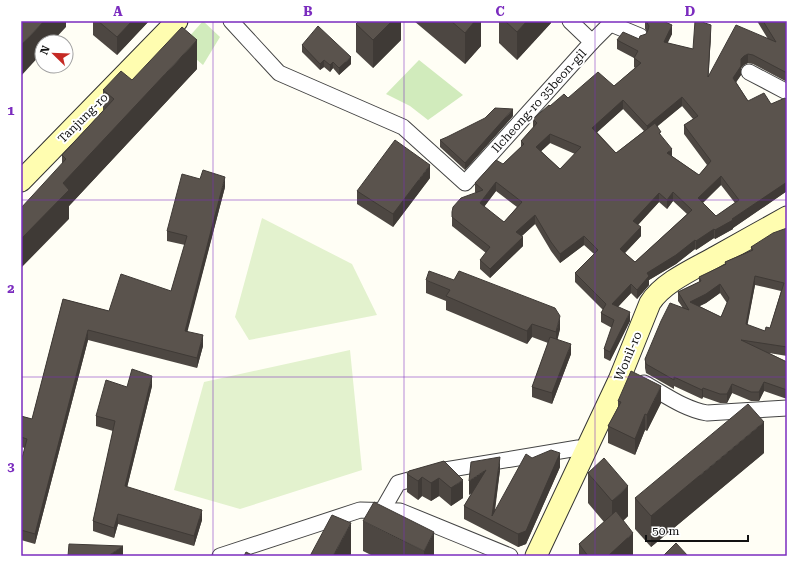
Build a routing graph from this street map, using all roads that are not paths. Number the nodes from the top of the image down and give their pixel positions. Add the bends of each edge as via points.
1 (177, 21) edge
2 (232, 21) edge
3 (570, 21) edge
4 (612, 22) edge
5 (640, 36) edge
6 (592, 42) junction
7 (749, 72) dead end
8 (787, 92) edge
9 (21, 181) edge
10 (787, 217) edge
11 (624, 369) junction
12 (787, 408) edge
13 (585, 450) junction
14 (382, 511) junction
15 (220, 556) edge
16 (510, 556) edge
17 (536, 556) edge

1 - 9 street, Tanjung-ro
2 - 6 street, Ilcheong-ro 35beon-gil via 279,73 403,127 465,183
3 - 6 street
4 - 5 street
4 - 6 street, Ilcheong-ro 35beon-gil
7 - 8 street
10 - 11 street, Wonil-ro via 693,269 659,291 650,303
11 - 12 street via 634,377 698,411 707,413
11 - 13 street, Wonil-ro
13 - 14 street via 578,448 445,470 398,483
13 - 17 street, Wonil-ro
14 - 15 street via 360,510
14 - 16 street via 400,511

